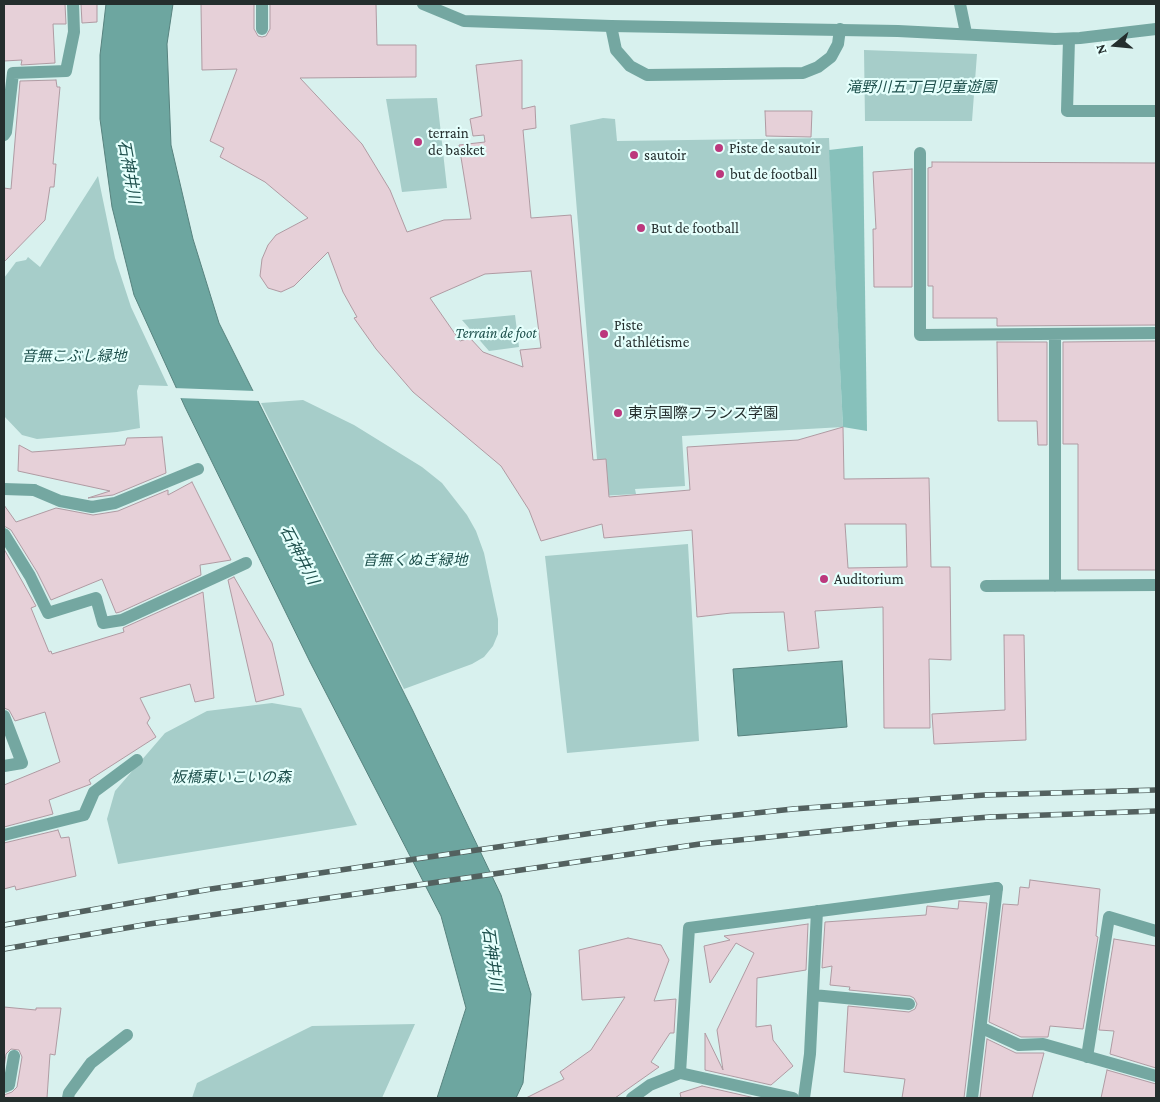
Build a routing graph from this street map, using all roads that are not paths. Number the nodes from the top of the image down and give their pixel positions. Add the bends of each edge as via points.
1 (73, 4) edge
2 (262, 4) edge
3 (423, 4) edge
4 (960, 4) edge
5 (611, 26) junction
6 (262, 29) dead end
7 (840, 29) junction
8 (1156, 29) edge
9 (966, 33) junction
10 (1069, 39) junction
11 (1156, 111) edge
12 (4, 134) edge
13 (920, 153) dead end
14 (1156, 332) edge
15 (1055, 334) junction
16 (198, 469) dead end
17 (4, 489) edge
18 (4, 534) edge
19 (246, 563) dead end
20 (1156, 585) edge
21 (986, 586) dead end
22 (1055, 586) junction
23 (4, 716) edge
24 (138, 760) dead end
25 (4, 766) edge
26 (4, 835) edge
27 (816, 911) junction
28 (1156, 931) edge
29 (813, 995) junction
30 (909, 1004) dead end
31 (982, 1028) junction
32 (126, 1035) dead end
33 (14, 1056) dead end
34 (1087, 1057) junction
35 (680, 1073) junction
36 (1156, 1076) edge
37 (4, 1087) edge
38 (68, 1098) edge
39 (632, 1098) edge
40 (793, 1098) edge
41 (804, 1098) edge
42 (972, 1098) edge

1 - 12 street via 74,32 66,71 12,73
2 - 6 street
3 - 5 street via 464,21
4 - 9 street
5 - 7 street
5 - 7 street via 616,50 630,66 647,74 803,73 818,68 831,57 838,44
7 - 9 street
8 - 10 street
9 - 10 street
10 - 11 street via 1066,111
13 - 15 street via 920,335
14 - 15 street
15 - 22 street
16 - 17 street via 115,503 92,507 60,501 34,490
18 - 19 street via 48,613 96,598 103,623 122,620
20 - 22 street
21 - 22 street
23 - 25 street via 22,763
24 - 26 street via 94,792 84,815
27 - 29 street
27 - 31 street via 997,888
27 - 35 street via 689,928
28 - 34 street via 1109,917
29 - 30 street
29 - 41 street
31 - 34 street via 1020,1045 1044,1044
31 - 42 street
32 - 38 street via 91,1063
33 - 37 street via 9,1084
34 - 36 street
35 - 39 street via 650,1085
35 - 40 street

